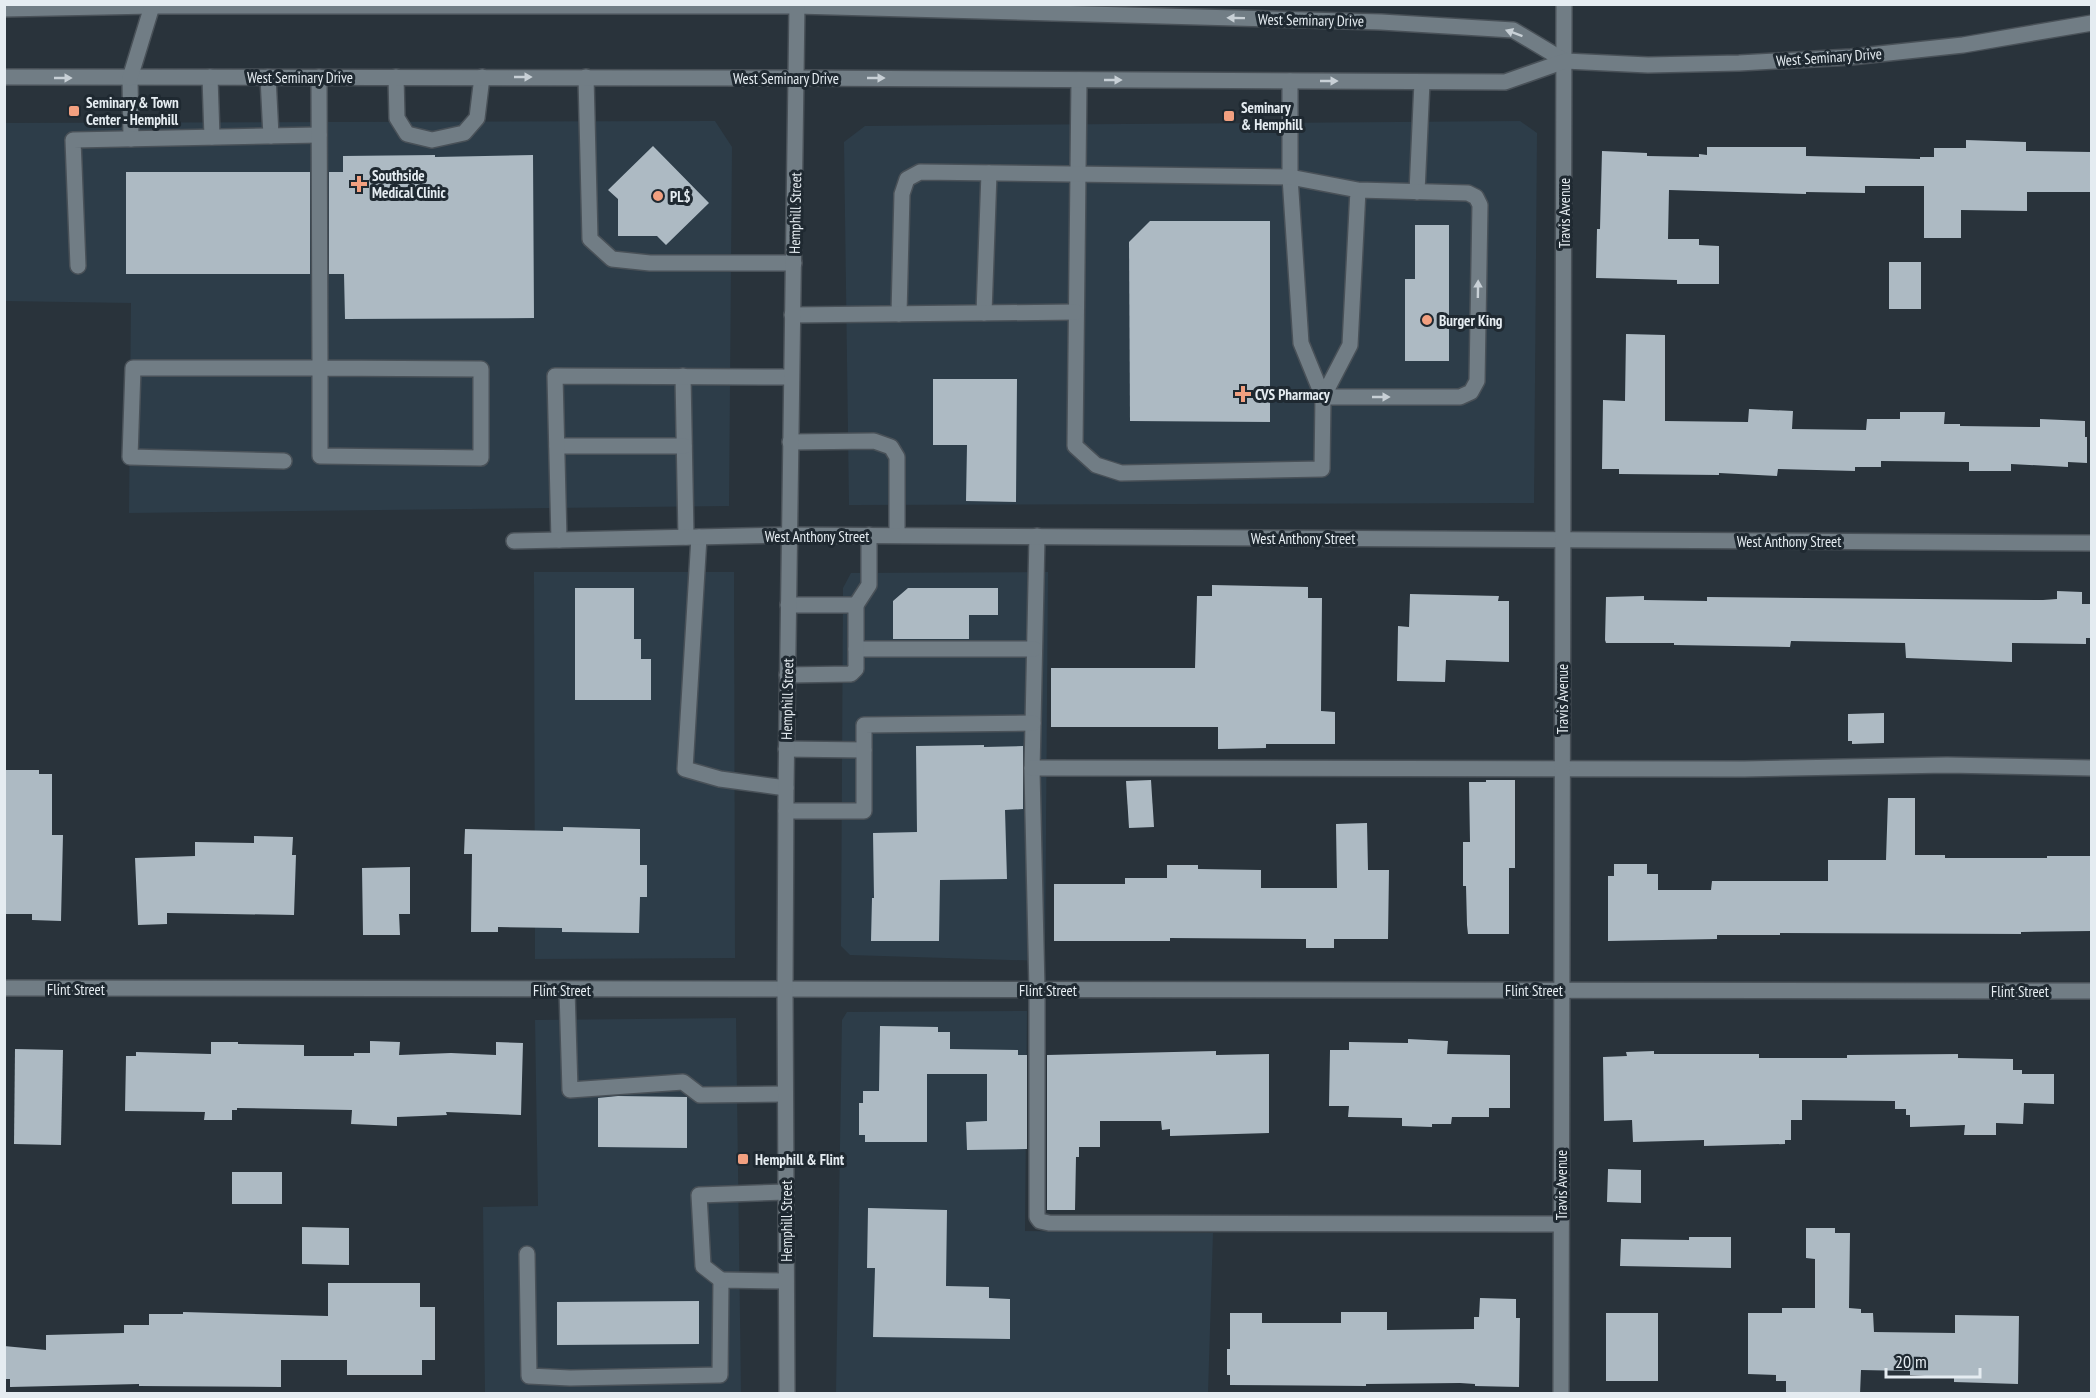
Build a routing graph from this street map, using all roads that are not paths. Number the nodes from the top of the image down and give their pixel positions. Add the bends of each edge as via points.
1 (1564, 4) edge
2 (152, 5) edge
3 (797, 5) edge
4 (970, 8) edge
5 (4, 9) edge
6 (2091, 23) edge
7 (1565, 61) junction
8 (4, 77) edge
9 (210, 77) junction
10 (268, 77) junction
11 (319, 77) junction
12 (396, 77) junction
13 (482, 77) junction
14 (586, 77) junction
15 (130, 78) junction
16 (797, 78) junction
17 (1079, 80) junction
18 (1290, 81) junction
19 (1422, 82) junction
20 (319, 135) junction
21 (271, 136) junction
22 (212, 137) junction
23 (131, 139) junction
24 (989, 173) junction
25 (1078, 175) junction
26 (1290, 177) junction
27 (1358, 190) junction
28 (1417, 192) junction
29 (794, 263) junction
30 (78, 266) dead end
31 (1076, 312) junction
32 (899, 314) junction
33 (984, 314) junction
34 (792, 315) junction
35 (320, 368) junction
36 (683, 376) junction
37 (791, 377) junction
38 (1323, 397) junction
39 (790, 442) junction
40 (557, 446) junction
41 (684, 446) junction
42 (284, 461) dead end
43 (788, 535) junction
44 (868, 536) junction
45 (897, 536) junction
46 (1037, 536) junction
47 (692, 537) junction
48 (1562, 539) junction
49 (559, 540) junction
50 (514, 541) dead end
51 (2091, 543) edge
52 (788, 605) junction
53 (856, 605) junction
54 (856, 649) junction
55 (1034, 649) junction
56 (787, 675) junction
57 (1033, 723) junction
58 (786, 749) junction
59 (864, 750) junction
60 (1032, 768) junction
61 (1562, 768) junction
62 (2091, 768) edge
63 (786, 788) junction
64 (786, 811) junction
65 (4, 988) edge
66 (567, 990) junction
67 (785, 990) junction
68 (1037, 990) junction
69 (1562, 990) junction
70 (2091, 991) edge
71 (785, 1094) junction
72 (786, 1192) junction
73 (1561, 1224) junction
74 (527, 1254) dead end
75 (721, 1280) junction
76 (786, 1281) junction
77 (570, 1378) junction
78 (569, 1394) edge
79 (787, 1394) edge
80 (1561, 1394) edge

1 - 7 main road, Travis Avenue
2 - 3 main road, West Seminary Drive
2 - 5 main road, West Seminary Drive
2 - 15 main road
3 - 4 main road, West Seminary Drive
3 - 16 main road, Hemphill Street
7 -> 4 main road, West Seminary Drive via 1513,30
6 - 7 main road, West Seminary Drive via 1964,45 1851,57 1739,63
7 - 19 main road, West Seminary Drive via 1504,82
7 - 48 main road, Travis Avenue
8 -> 15 main road, West Seminary Drive
9 - 10 main road, West Seminary Drive
9 - 15 main road, West Seminary Drive
9 - 22 main road
10 - 11 main road, West Seminary Drive
10 - 21 main road
11 - 12 main road, West Seminary Drive
11 - 20 main road
12 - 13 main road, West Seminary Drive
12 - 13 main road via 397,118 407,134 432,140 464,133 477,118
13 -> 14 main road, West Seminary Drive
14 - 16 main road, West Seminary Drive
14 - 29 main road via 590,239 612,259 650,263
15 - 23 main road
16 -> 17 main road, West Seminary Drive
16 - 29 main road, Hemphill Street
17 -> 18 main road, West Seminary Drive
17 - 25 main road
18 -> 19 main road, West Seminary Drive
18 - 26 main road
19 - 28 main road
20 - 21 main road
20 - 35 main road
21 - 22 main road
22 - 23 main road
23 - 30 main road via 73,140
24 - 25 main road
24 - 32 main road via 920,172 907,180 902,194
24 - 33 main road
25 - 26 main road
25 - 31 main road
26 - 27 main road
26 - 38 main road via 1301,343
27 - 28 main road
27 - 38 main road via 1350,345
38 -> 28 main road via 1460,397 1471,392 1477,381 1480,205 1468,193
29 - 34 main road, Hemphill Street
31 - 33 main road
31 - 38 main road via 1075,446 1096,465 1120,473 1322,468
32 - 33 main road
32 - 34 main road
34 - 37 main road, Hemphill Street
35 - 35 main road via 481,369 481,459 320,456
35 - 42 main road via 133,368 130,458
36 - 37 main road
36 - 40 main road via 555,376
36 - 41 main road
37 - 39 main road, Hemphill Street
39 - 43 main road, Hemphill Street
39 - 45 main road via 874,441 891,447 897,457
40 - 41 main road
40 - 49 main road
41 - 47 main road
43 - 44 main road, West Anthony Street
43 - 47 main road, West Anthony Street
43 - 52 main road, Hemphill Street
44 - 45 main road, West Anthony Street
44 - 53 main road via 869,585
45 - 46 main road, West Anthony Street
46 - 48 main road, West Anthony Street
46 - 55 main road
47 - 49 main road, West Anthony Street
47 - 63 main road via 685,769 720,779
48 - 51 main road, West Anthony Street
48 - 61 main road, Travis Avenue
49 - 50 main road, West Anthony Street
52 - 53 main road
52 - 56 main road, Hemphill Street
53 - 54 main road
54 - 55 main road
54 - 56 main road via 856,669 851,674
55 - 57 main road
56 - 58 main road, Hemphill Street
57 - 59 main road via 864,725
57 - 60 main road
58 - 59 main road
58 - 63 main road, Hemphill Street
59 - 64 main road via 864,811
60 - 61 main road
60 - 68 main road
61 - 62 main road
61 - 69 main road, Travis Avenue
63 - 64 main road, Hemphill Street
64 - 67 main road, Hemphill Street
65 - 66 main road, Flint Street
66 - 67 main road, Flint Street
66 - 71 main road via 570,1090 683,1082 700,1095
67 - 68 main road, Flint Street
67 - 71 main road, Hemphill Street
68 - 69 main road, Flint Street
68 - 73 main road via 1040,1221
69 - 70 main road, Flint Street
69 - 73 main road, Travis Avenue
71 - 72 main road, Hemphill Street
72 - 75 main road via 699,1195 703,1266
72 - 76 main road, Hemphill Street
73 - 80 main road, Travis Avenue
74 - 77 main road via 529,1376
75 - 76 main road
75 - 77 main road via 720,1375
76 - 79 main road, Hemphill Street
77 - 78 main road

